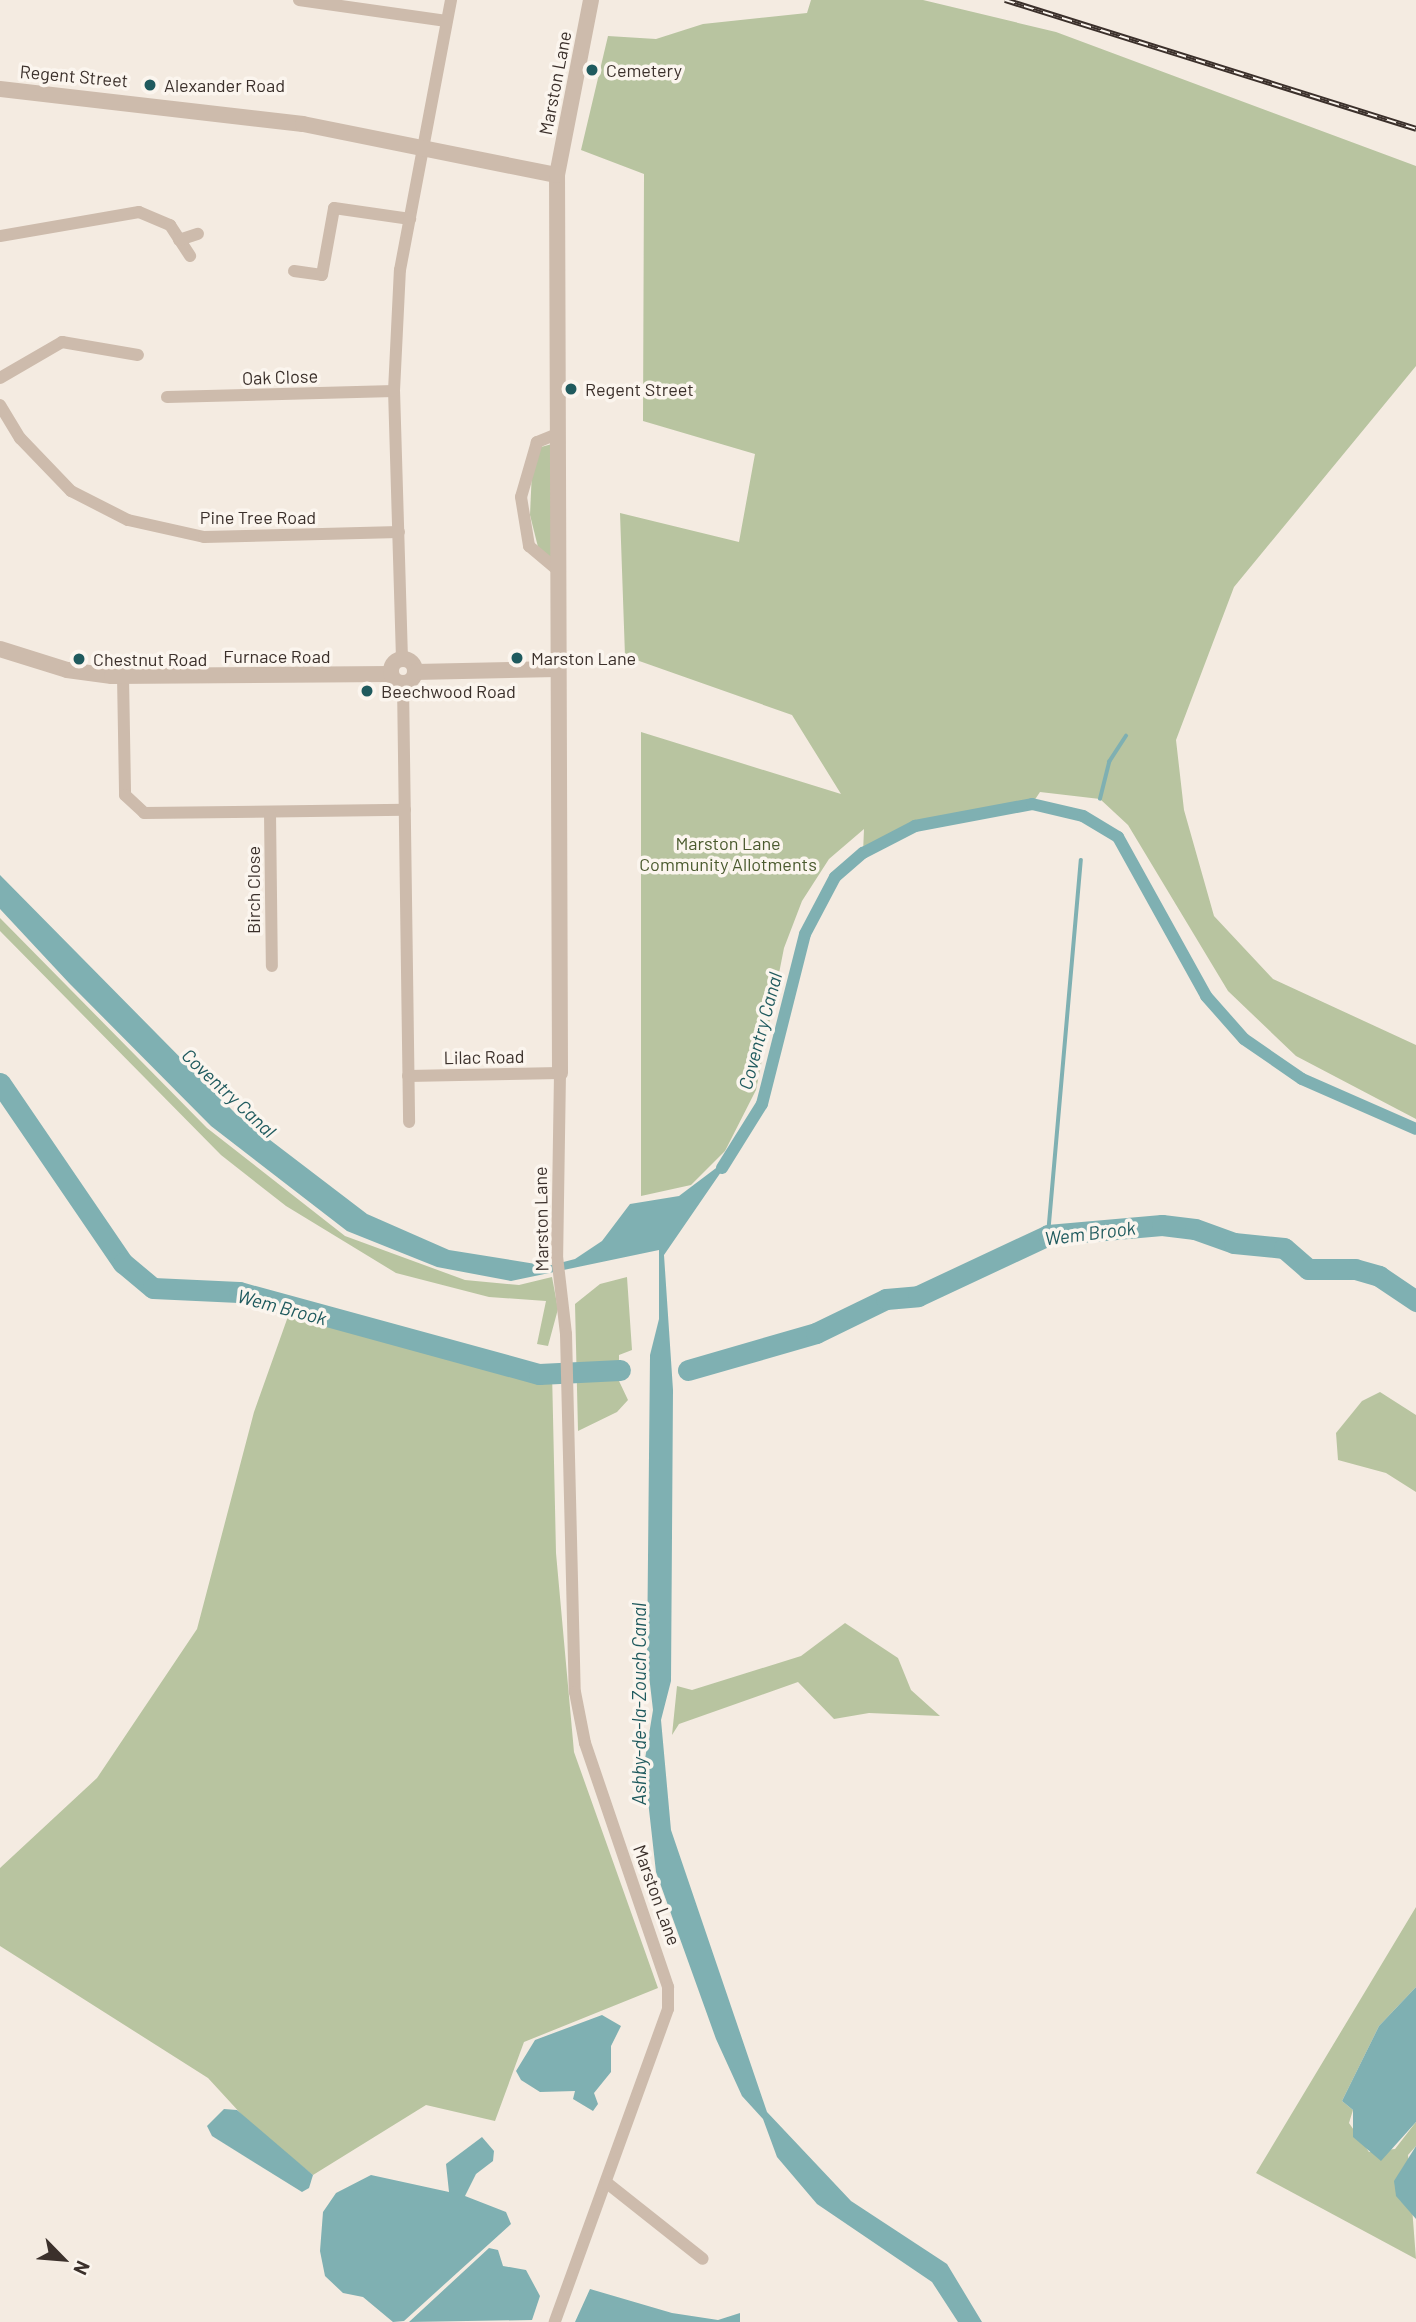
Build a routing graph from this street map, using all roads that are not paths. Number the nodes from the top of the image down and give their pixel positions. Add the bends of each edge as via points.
1 (299, 0) edge
2 (451, 0) edge
3 (591, 0) edge
4 (447, 21) junction
5 (0, 89) edge
6 (423, 147) junction
7 (557, 176) junction
8 (410, 219) junction
9 (198, 234) dead end
10 (0, 236) edge
11 (179, 240) junction
12 (190, 256) dead end
13 (294, 271) dead end
14 (138, 355) dead end
15 (0, 378) edge
16 (394, 391) junction
17 (167, 397) dead end
18 (0, 405) edge
19 (557, 435) junction
20 (398, 532) junction
21 (558, 570) junction
22 (0, 649) edge
23 (402, 659) junction
24 (557, 669) junction
25 (415, 672) junction
26 (123, 676) junction
27 (397, 679) junction
28 (404, 810) junction
29 (270, 813) junction
30 (272, 966) dead end
31 (560, 1073) junction
32 (408, 1076) junction
33 (409, 1122) dead end
34 (607, 2183) junction
35 (703, 2259) dead end
36 (555, 2322) edge

1 - 4 street
2 - 4 street
3 - 7 street, Marston Lane
4 - 6 street
5 - 6 street, Regent Street via 184,106
6 - 7 street, Regent Street
6 - 8 street
7 - 19 street, Marston Lane
8 - 13 street via 334,208 322,275
8 - 16 street via 400,270
9 - 11 street
10 - 11 street via 138,212 170,225
11 - 12 street
14 - 15 street via 62,342
16 - 17 street, Oak Close
16 - 20 street
18 - 20 street, Pine Tree Road via 20,438 71,491 128,520 204,537
19 - 21 street, Marston Lane
19 - 21 street via 537,442 521,497 529,546
20 - 23 street
21 - 24 street, Marston Lane
22 - 26 street, Furnace Road via 67,670
23 - 25 street
23 - 27 street
24 - 25 street
24 - 31 street, Marston Lane
25 - 27 street
26 - 27 street, Furnace Road
26 - 29 street via 124,771 131,805 161,816
27 - 28 street
28 - 29 street
28 - 32 street
29 - 30 street, Birch Close
31 - 32 street, Lilac Road
31 - 34 street, Marston Lane via 557,1256 566,1383 575,1692 585,1743 668,1987 662,2040
32 - 33 street
34 - 35 street
34 - 36 street, Marston Lane

